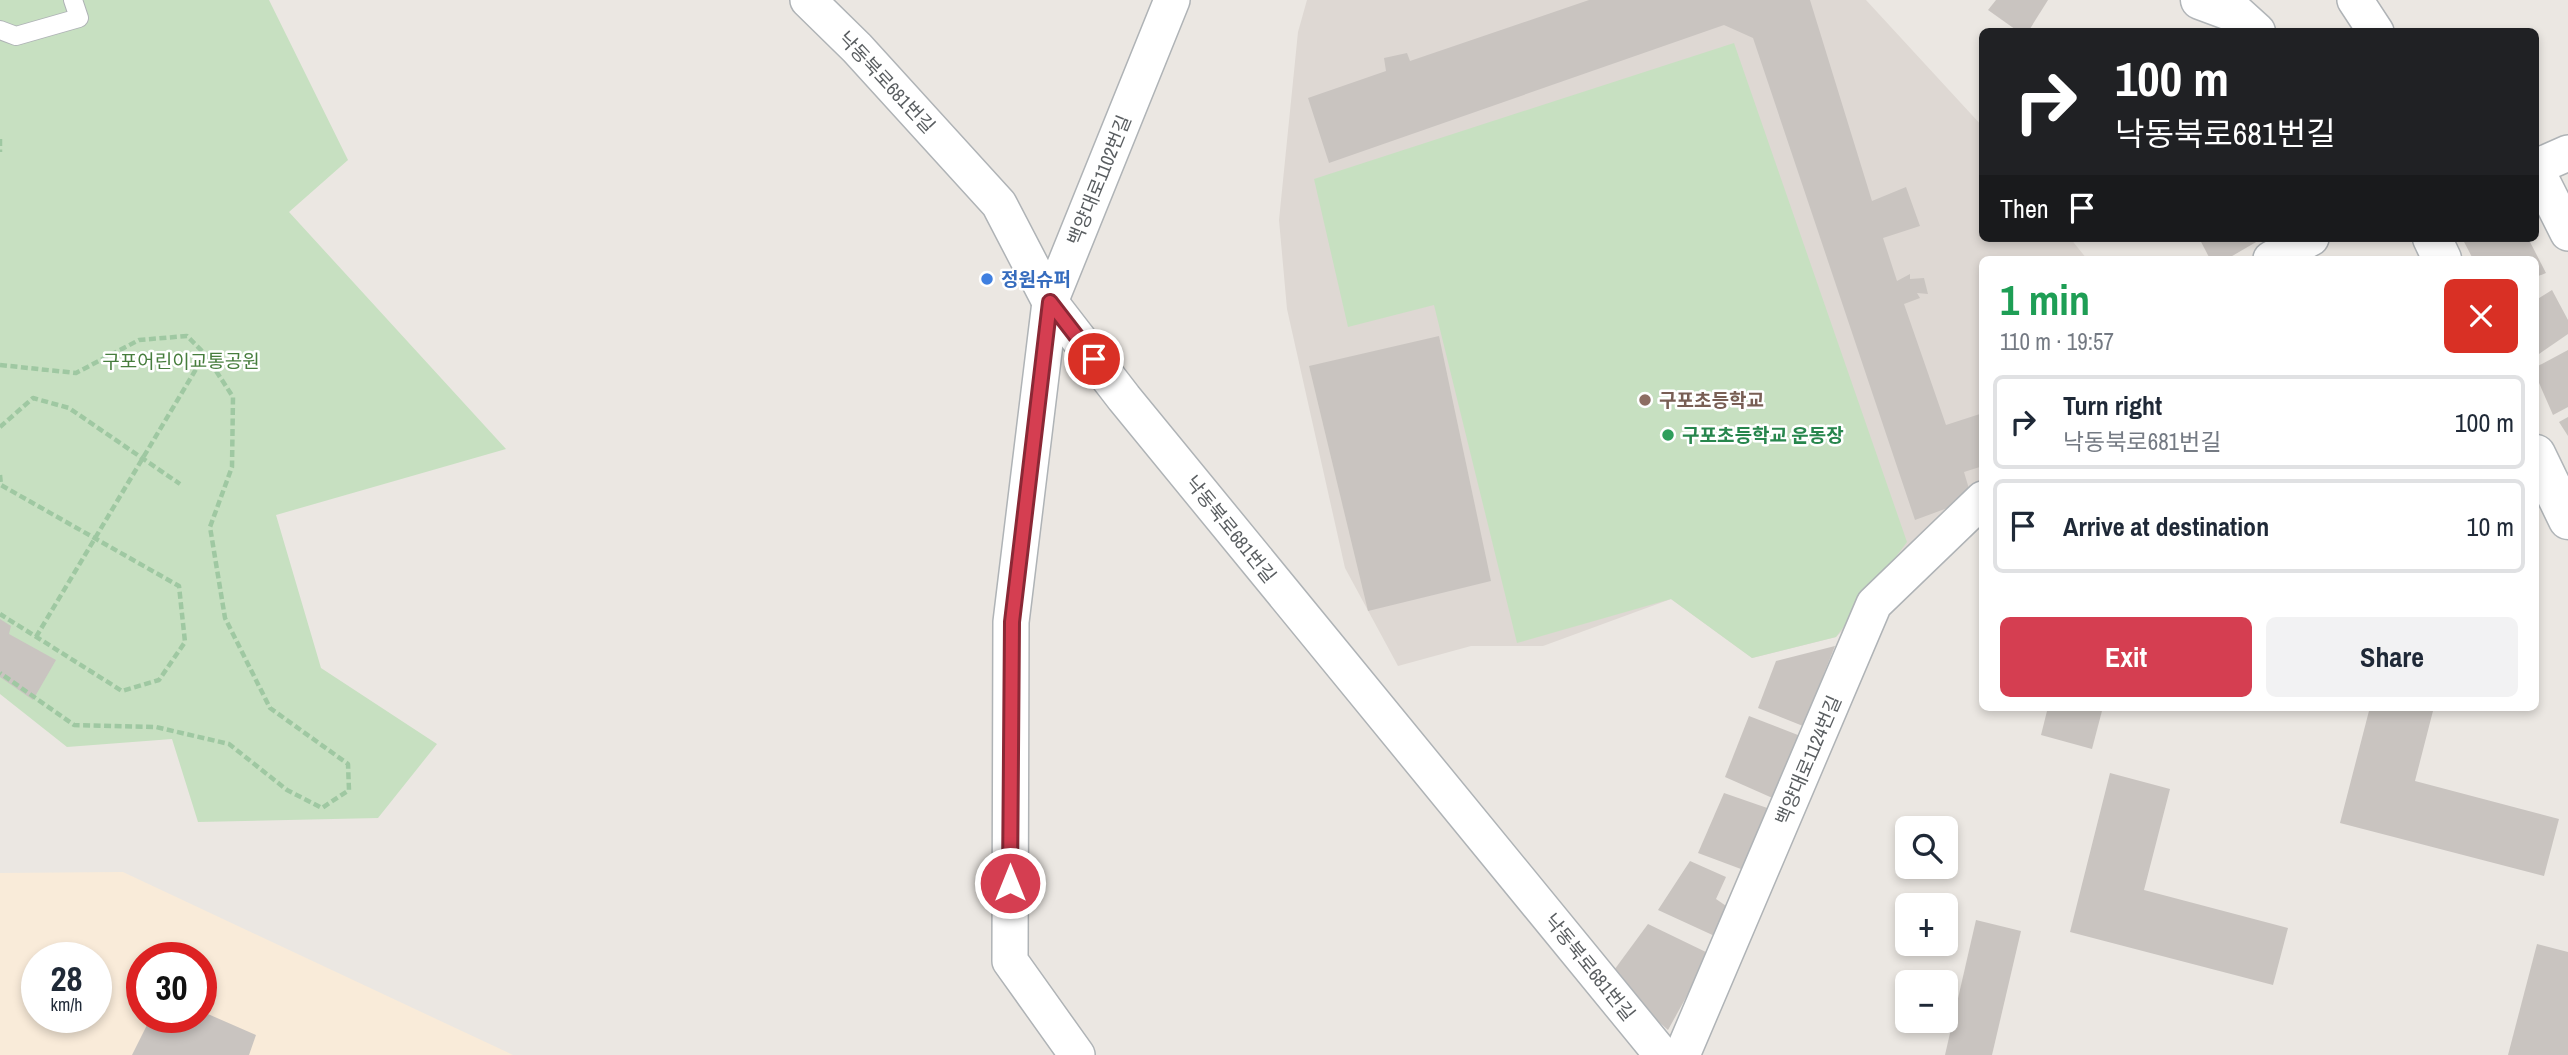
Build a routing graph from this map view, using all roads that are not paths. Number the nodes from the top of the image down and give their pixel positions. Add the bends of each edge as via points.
1 (73, 0) edge
2 (808, 0) edge
3 (1172, 0) edge
4 (2200, 0) edge
5 (2355, 0) edge
6 (2252, 28) edge
7 (2373, 28) edge
8 (0, 30) edge
9 (2568, 153) edge
10 (2539, 167) edge
11 (2539, 174) edge
12 (2568, 233) edge
13 (2303, 242) edge
14 (2277, 256) edge
15 (1050, 302) junction
16 (2539, 460) edge
17 (1979, 503) edge
18 (2568, 520) edge
19 (1077, 1055) edge
20 (1662, 1055) edge
21 (1682, 1055) edge

1 - 8 lane via 79,18 16,36
2 - 15 street, 낙동북로681번길 via 999,204
3 - 15 street, 백양대로1102번길
4 - 6 main road via 2235,13
5 - 7 street
9 - 10 street
11 - 12 street
13 - 14 street
15 - 19 street, 백양대로1102번길 via 1012,622 1010,961
15 - 20 street, 낙동북로681번길
16 - 18 main road
17 - 21 street, 백양대로1124번길 via 1874,604

